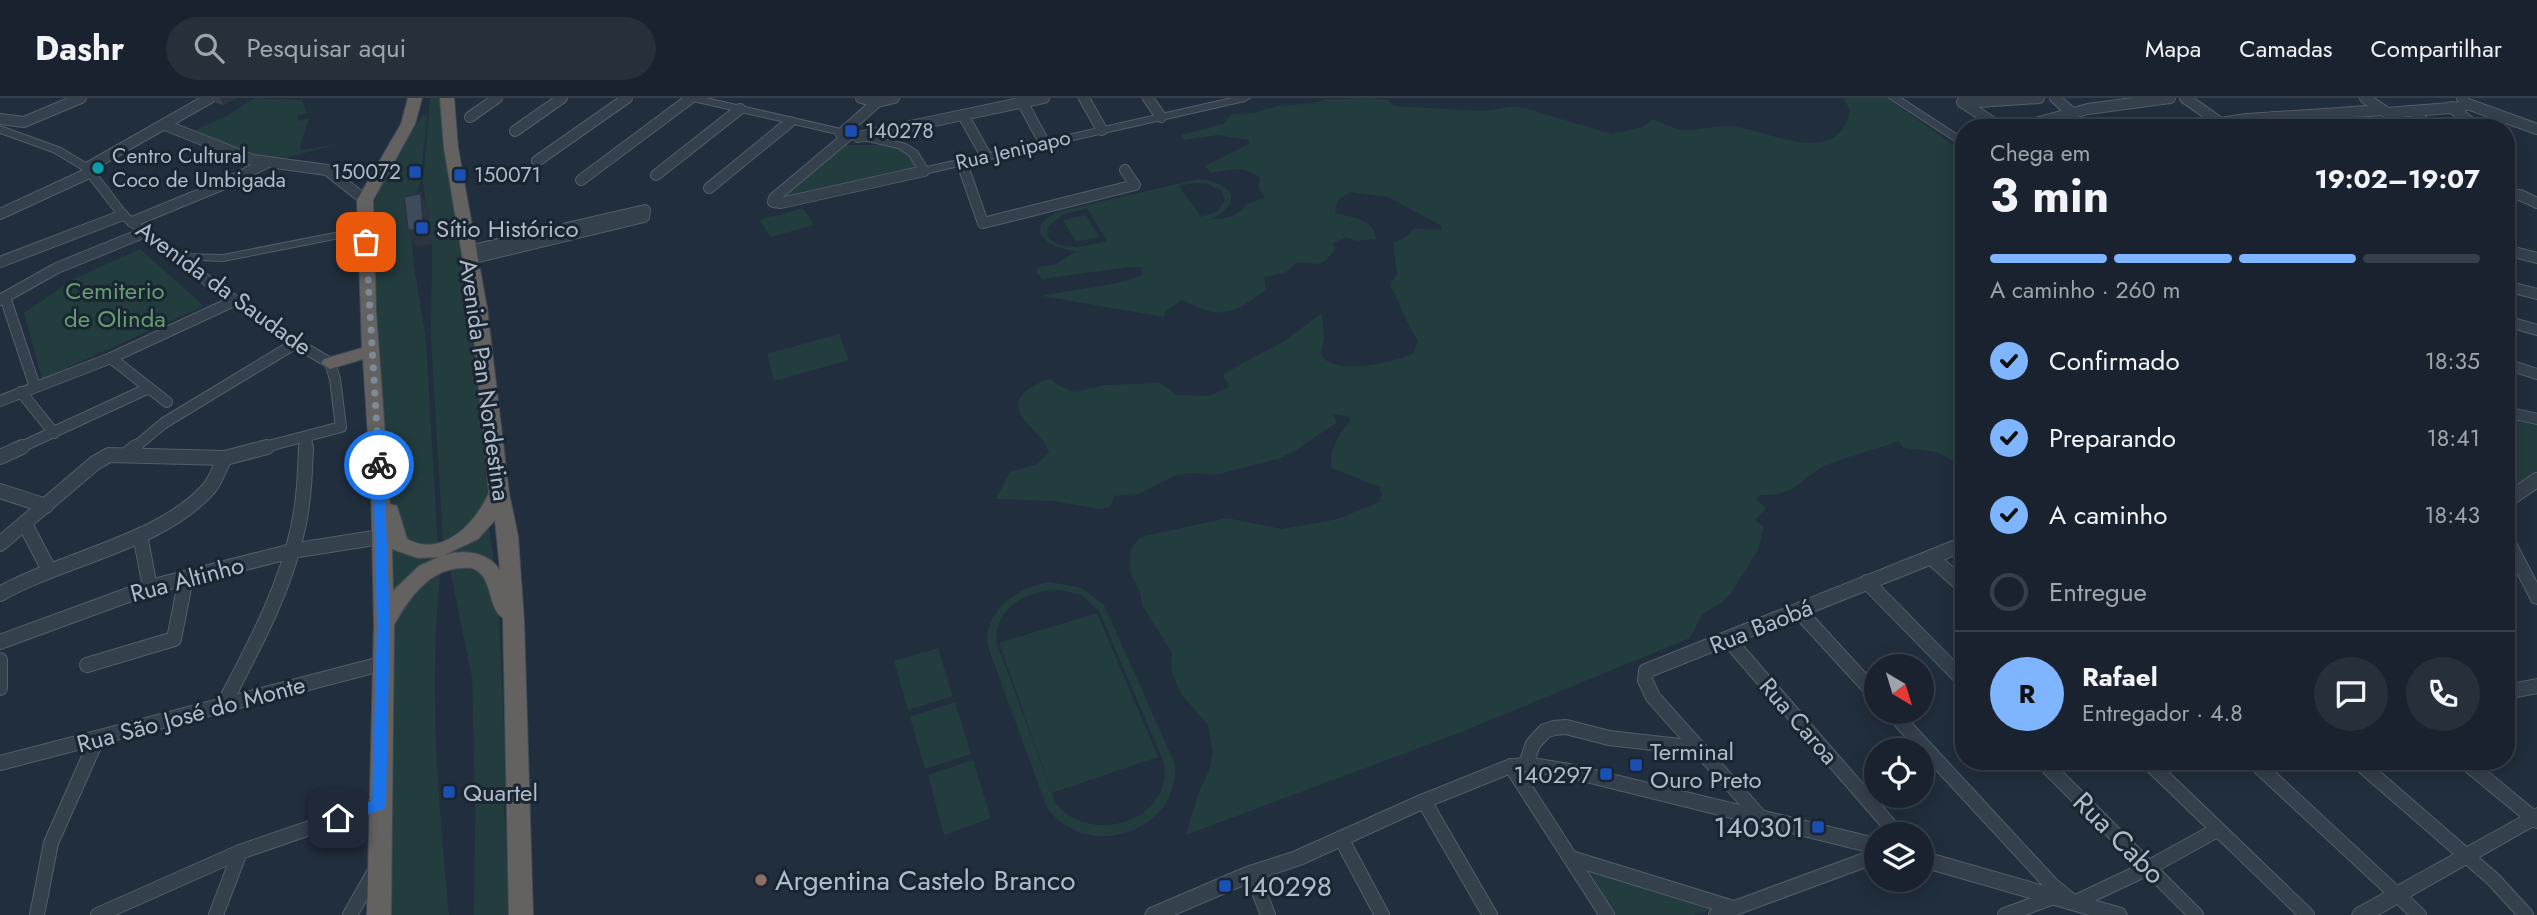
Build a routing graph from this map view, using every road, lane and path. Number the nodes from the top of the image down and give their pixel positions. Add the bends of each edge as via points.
1 (81, 98) edge
2 (415, 98) edge
3 (447, 98) edge
4 (497, 98) edge
5 (562, 98) edge
6 (627, 98) edge
7 (692, 98) edge
8 (861, 98) edge
9 (894, 98) edge
10 (1044, 98) edge
11 (1084, 98) edge
12 (1148, 98) edge
13 (1245, 98) edge
14 (1894, 98) edge
15 (2039, 98) edge
16 (2055, 98) edge
17 (2170, 98) edge
18 (2185, 98) edge
19 (2365, 98) edge
20 (708, 99) edge
21 (203, 100) edge
22 (1022, 100) edge
23 (1959, 100) edge
24 (1215, 101) edge
25 (877, 102) junction
26 (2463, 102) edge
27 (2451, 107) junction
28 (740, 109) junction
29 (216, 110) dead end
30 (2385, 111) junction
31 (2413, 111) junction
32 (2071, 112) junction
33 (2331, 114) junction
34 (963, 115) junction
35 (470, 117) dead end
36 (1161, 117) junction
37 (2273, 117) junction
38 (0, 119) edge
39 (1988, 119) edge
40 (2047, 119) edge
41 (2215, 119) edge
42 (2260, 119) edge
43 (2276, 119) edge
44 (2338, 119) edge
45 (2397, 119) edge
46 (2421, 119) edge
47 (2467, 119) edge
48 (2510, 119) edge
49 (790, 121) junction
50 (2515, 121) edge
51 (165, 125) junction
52 (0, 129) edge
53 (2537, 129) edge
54 (1102, 130) junction
55 (515, 131) dead end
56 (850, 136) junction
57 (1955, 138) edge
58 (1044, 142) junction
59 (986, 156) junction
60 (537, 162) dead end
61 (266, 163) junction
62 (962, 163) junction
63 (89, 170) junction
64 (1125, 170) dead end
65 (924, 171) junction
66 (656, 175) dead end
67 (580, 180) dead end
68 (709, 188) dead end
69 (2515, 195) edge
70 (365, 200) junction
71 (2537, 202) edge
72 (0, 215) edge
73 (127, 218) junction
74 (365, 230) junction
75 (144, 233) junction
76 (2515, 252) edge
77 (469, 255) junction
78 (175, 257) junction
79 (2537, 258) edge
80 (0, 262) edge
81 (2515, 288) edge
82 (2537, 294) edge
83 (3, 299) edge
84 (234, 301) junction
85 (2515, 324) edge
86 (2537, 330) edge
87 (296, 343) junction
88 (371, 351) junction
89 (111, 358) junction
90 (330, 363) junction
91 (2515, 367) edge
92 (2537, 374) edge
93 (35, 387) junction
94 (149, 388) junction
95 (21, 392) junction
96 (0, 401) edge
97 (166, 402) dead end
98 (2515, 414) edge
99 (2537, 419) edge
100 (54, 433) junction
101 (307, 437) junction
102 (127, 454) junction
103 (0, 457) edge
104 (225, 458) junction
105 (2537, 480) edge
106 (380, 483) junction
107 (0, 491) edge
108 (499, 493) junction
109 (2515, 495) edge
110 (46, 506) junction
111 (25, 524) junction
112 (140, 535) junction
113 (380, 537) junction
114 (0, 544) edge
115 (1955, 548) edge
116 (292, 551) junction
117 (2515, 554) edge
118 (1931, 557) junction
119 (48, 568) junction
120 (186, 578) junction
121 (1955, 579) edge
122 (1867, 582) junction
123 (150, 587) junction
124 (2536, 592) edge
125 (0, 594) edge
126 (1799, 611) junction
127 (514, 624) junction
128 (384, 625) junction
129 (1728, 639) junction
130 (0, 642) edge
131 (0, 660) edge
132 (381, 664) junction
133 (87, 665) dead end
134 (1955, 672) edge
135 (1864, 682) edge
136 (2537, 686) edge
137 (0, 688) edge
138 (2515, 690) edge
139 (225, 702) junction
140 (1903, 724) edge
141 (96, 739) junction
142 (1697, 748) junction
143 (0, 763) edge
144 (1519, 765) junction
145 (2051, 770) edge
146 (2156, 770) edge
147 (2263, 770) edge
148 (2368, 770) edge
149 (2475, 770) edge
150 (1424, 801) junction
151 (379, 804) junction
152 (2535, 817) edge
153 (1761, 818) junction
154 (1887, 822) edge
155 (2217, 830) junction
156 (1341, 838) junction
157 (1864, 843) edge
158 (240, 852) junction
159 (2468, 856) junction
160 (1571, 858) junction
161 (1864, 860) edge
162 (380, 862) junction
163 (1934, 862) edge
164 (2148, 868) junction
165 (1252, 873) junction
166 (2398, 893) junction
167 (2054, 897) junction
168 (2074, 903) junction
169 (1733, 908) junction
170 (37, 915) edge
171 (98, 915) edge
172 (216, 915) edge
173 (350, 915) edge
174 (379, 915) edge
175 (520, 915) edge
176 (1154, 915) edge
177 (1269, 915) edge
178 (1381, 915) edge
179 (1490, 915) edge
180 (1607, 915) edge
181 (1716, 915) edge
182 (2005, 915) edge
183 (2118, 915) edge
184 (2196, 915) edge
185 (2307, 915) edge
186 (2361, 915) edge
187 (2420, 915) edge
188 (2526, 915) edge

1 - 38 street via 24,122
2 - 70 highway via 408,124
3 - 77 highway, Avenida Pan Nordestina
4 - 35 street
5 - 55 street
6 - 60 street
7 - 20 street
7 - 67 street
8 - 25 street
9 - 25 street
10 - 22 street
11 - 54 street
12 - 36 street
13 - 24 street, Rua Jenipapo
14 - 57 street
15 - 23 street
16 - 32 street
17 - 32 street
18 - 41 street
19 - 30 street
20 - 28 street
21 - 29 street
21 - 51 street
22 - 34 street
22 - 58 street
23 - 39 street
24 - 36 street, Rua Jenipapo
25 - 56 street
26 - 27 street
26 - 48 street
27 - 31 street
27 - 47 street
28 - 49 street
28 - 66 street
30 - 31 street
30 - 33 street
30 - 45 street
31 - 46 street
32 - 40 street
33 - 37 street
33 - 44 street
34 - 56 street
34 - 59 street
36 - 54 street, Rua Jenipapo
37 - 42 street
37 - 43 street
49 - 56 street
49 - 68 street
50 - 53 street
51 - 61 street
51 - 63 street
52 - 63 street, Avenida da Saudade via 57,150
54 - 58 street, Rua Jenipapo
56 - 65 street via 907,148
56 - 65 street, Rua Jenipapo via 773,202
58 - 59 street, Rua Jenipapo
59 - 62 street, Rua Jenipapo
61 - 70 street via 327,170
61 - 73 street via 222,185
62 - 64 street via 983,223 1135,185
62 - 65 street, Rua Jenipapo
63 - 72 street
63 - 73 street, Avenida da Saudade
69 - 71 street
70 - 74 highway
73 - 75 street, Avenida da Saudade
73 - 80 street
74 - 78 street via 256,253
74 - 88 highway
75 - 78 street, Avenida da Saudade
75 - 83 street via 57,268
76 - 79 street
77 - 77 street via 645,217 645,210
77 - 108 highway, Avenida Pan Nordestina
78 - 84 street, Avenida da Saudade
81 - 82 street
83 - 93 street
84 - 87 street, Avenida da Saudade
84 - 89 street
85 - 86 street
87 - 90 street, Avenida da Saudade
87 - 102 street via 164,423
88 - 90 highway
88 - 106 highway
89 - 93 street
89 - 94 street
90 - 101 street, Avenida da Saudade via 341,427
91 - 92 street
93 - 95 street
94 - 97 street
94 - 100 street
95 - 96 street
95 - 100 street
98 - 99 street
100 - 103 street
101 - 104 street
101 - 116 street via 303,502
102 - 104 street
102 - 110 street via 109,454
104 - 112 street via 207,492
105 - 109 street
106 - 108 highway via 398,543 415,552 443,549 468,536 486,520
106 - 113 highway
107 - 110 street
108 - 127 highway, Avenida Pan Nordestina via 508,536
110 - 111 street
111 - 114 street
111 - 119 street
112 - 119 street
112 - 123 street
113 - 116 street, Rua Altinho
113 - 128 highway
115 - 118 street, Rua Baobá
116 - 120 street, Rua Altinho
116 - 139 street via 272,607
117 - 124 street
118 - 121 street
118 - 122 street, Rua Baobá
119 - 125 street
120 - 123 street, Rua Altinho
120 - 133 street via 174,639
122 - 126 street, Rua Baobá
122 - 134 street
123 - 130 street, Rua Altinho
126 - 129 street, Rua Baobá
126 - 135 street
127 - 128 highway via 488,568 480,562 456,559 416,578 402,591
127 - 175 highway
128 - 132 highway
129 - 142 street, Rua Baobá via 1646,671 1653,697
129 - 154 street, Rua Caroa
131 - 137 street
132 - 139 street, Rua São José do Monte
132 - 151 highway
136 - 138 street
139 - 141 street, Rua São José do Monte
140 - 168 street
141 - 143 street, Rua São José do Monte
141 - 170 street via 51,843
142 - 144 street via 1554,728 1545,731
142 - 153 street, Rua Baobá
144 - 150 street
144 - 153 street via 1570,771
144 - 160 street
145 - 164 street, Rua Cabo
146 - 155 street
147 - 166 street
148 - 159 street
149 - 152 street
150 - 156 street
150 - 179 street
151 - 158 street
151 - 162 highway
152 - 159 street
153 - 157 street
155 - 164 street
155 - 185 street
156 - 165 street
156 - 178 street
158 - 171 street
158 - 172 street
159 - 166 street
159 - 188 street
160 - 169 street
160 - 180 street
161 - 169 street
162 - 173 street
162 - 174 highway
163 - 167 street
164 - 168 street
164 - 184 street, Rua Cabo
165 - 176 street
165 - 177 street
166 - 186 street
166 - 187 street
167 - 168 street
167 - 182 street
168 - 183 street
169 - 181 street

